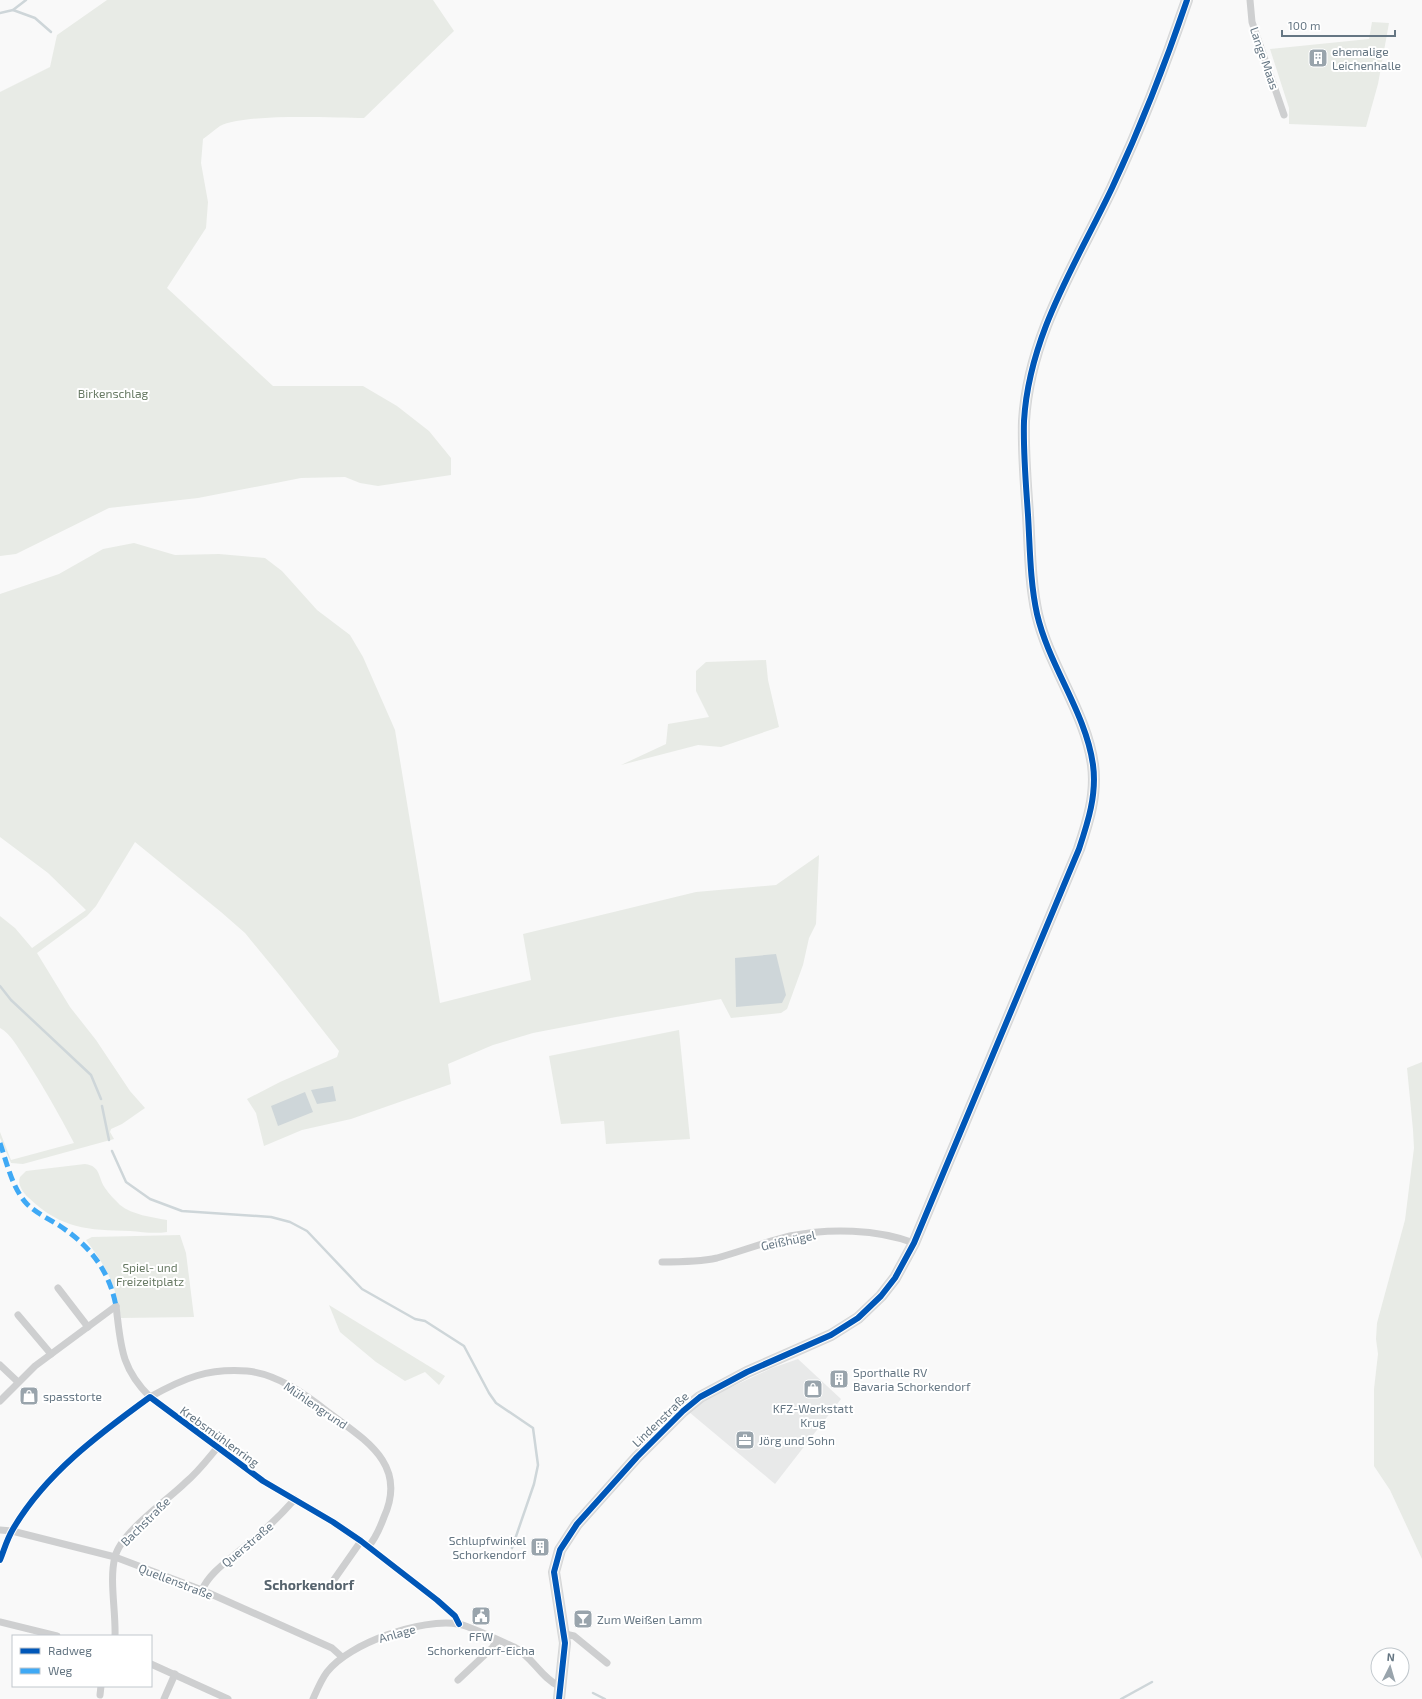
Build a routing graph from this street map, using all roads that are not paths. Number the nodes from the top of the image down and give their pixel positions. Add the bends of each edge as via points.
1 (1186, 0) edge
2 (1250, 0) edge
3 (1284, 114) dead end
4 (914, 1243) junction
5 (662, 1262) dead end
6 (58, 1288) dead end
7 (18, 1315) dead end
8 (88, 1327) junction
9 (51, 1354) junction
10 (0, 1365) edge
11 (18, 1382) junction
12 (150, 1397) junction
13 (0, 1401) edge
14 (218, 1448) junction
15 (295, 1499) junction
16 (0, 1530) edge
17 (12, 1531) junction
18 (361, 1541) junction
19 (368, 1546) junction
20 (115, 1557) junction
21 (0, 1560) edge
22 (333, 1581) dead end
23 (202, 1590) junction
24 (0, 1622) edge
25 (459, 1624) junction
26 (565, 1634) junction
27 (48, 1635) edge
28 (115, 1635) edge
29 (497, 1641) junction
30 (342, 1657) junction
31 (607, 1662) dead end
32 (152, 1664) edge
33 (175, 1674) junction
34 (458, 1680) dead end
35 (560, 1686) junction
36 (101, 1687) edge
37 (100, 1695) dead end
38 (164, 1699) edge
39 (228, 1699) edge
40 (314, 1699) edge
41 (559, 1699) edge

1 - 4 street, Lindenstraße via 1155,92 1131,148 1047,319 1034,358 1027,395 1024,424 1035,603 1048,649 1082,727 1093,772 1088,821 1079,849
2 - 3 street, Lange Maas via 1252,22
4 - 5 street, Geißhügel via 898,1237 870,1233 808,1234 790,1236 716,1258 690,1262
4 - 26 street, Lindenstraße via 895,1278 858,1318 831,1335 747,1372 700,1397 657,1436 593,1504 572,1531 556,1559 554,1580
6 - 8 street
7 - 9 street
8 - 9 street
8 - 12 street, Krebsmühlenring via 116,1306 123,1358 132,1378
9 - 11 street
10 - 11 street
11 - 13 street
12 - 14 street, Krebsmühlenring
12 - 17 street via 109,1426 67,1463 37,1495
12 - 19 street, Mühlengrund via 198,1374 225,1370 249,1371 269,1376 303,1394 361,1436 374,1448 388,1469 392,1499 376,1538
14 - 15 street, Krebsmühlenring via 263,1481
14 - 20 street, Bachstraße via 186,1483 137,1526 119,1546
15 - 18 street, Krebsmühlenring
15 - 23 street, Querstraße via 278,1518 218,1568
16 - 17 street, Quellenstraße
17 - 20 street, Quellenstraße
17 - 21 street
18 - 19 street, Krebsmühlenring
18 - 22 street
19 - 25 street, Krebsmühlenring via 437,1600 455,1616
20 - 23 street, Quellenstraße
20 - 28 street, Bachstraße
23 - 30 street, Quellenstraße via 332,1648
24 - 27 street
25 - 29 street, Anlage
25 - 30 street, Anlage via 402,1630 374,1639
26 - 31 street via 574,1636
26 - 35 street, Lindenstraße via 565,1656
29 - 34 street
29 - 35 street, Anlage via 521,1652 550,1682
30 - 40 street, Anlage via 327,1672
32 - 33 street
33 - 38 street
33 - 39 street
35 - 41 street, Lindenstraße
36 - 37 street

